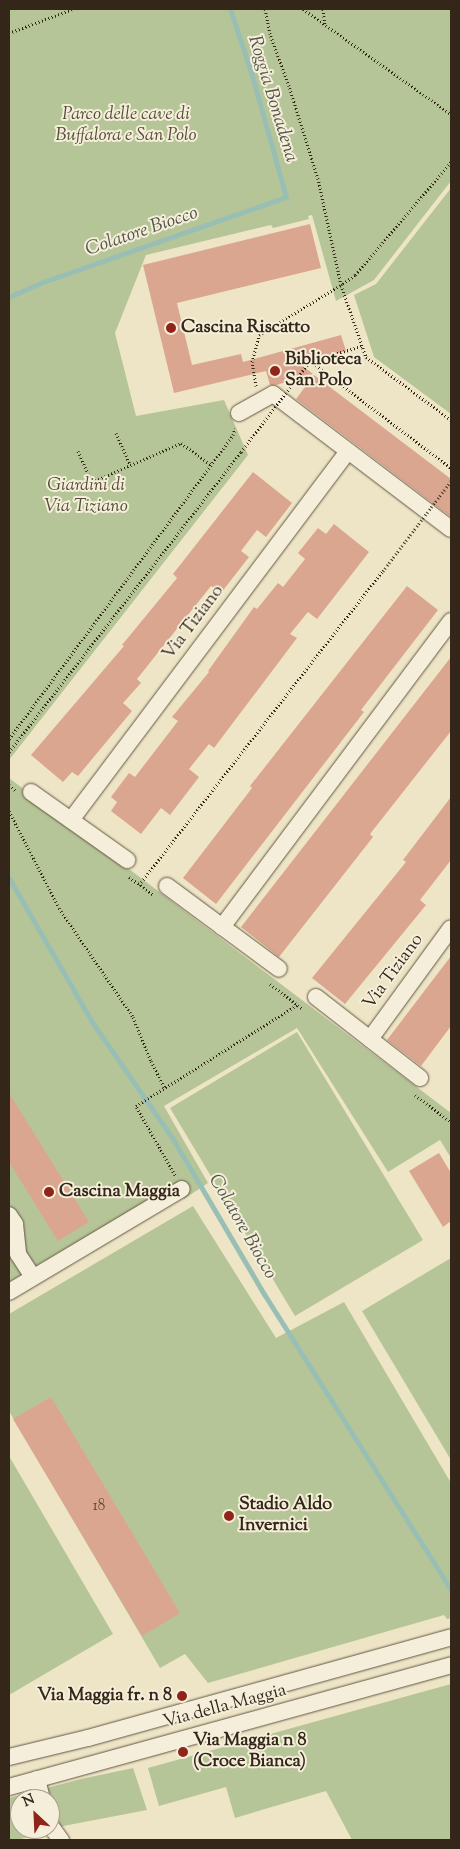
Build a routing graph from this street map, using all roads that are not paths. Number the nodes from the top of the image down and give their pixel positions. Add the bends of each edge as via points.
1 (239, 413) road end
2 (348, 451) junction
3 (451, 529) edge
4 (451, 621) edge
5 (31, 792) dead end
6 (71, 820) junction
7 (127, 860) dead end
8 (167, 886) dead end
9 (222, 927) junction
10 (451, 928) edge
11 (279, 969) dead end
12 (316, 997) dead end
13 (370, 1039) junction
14 (420, 1078) dead end
15 (182, 1189) road end
16 (9, 1215) edge
17 (33, 1277) junction
18 (9, 1292) edge
19 (451, 1637) edge
20 (451, 1665) edge
21 (49, 1748) junction
22 (9, 1757) edge
23 (9, 1764) edge
24 (55, 1774) junction
25 (37, 1779) junction
26 (12, 1786) edge
27 (40, 1789) edge

1 - 2 street via 273,394
2 - 3 street
2 - 6 street, Via Tiziano
4 - 9 street
5 - 6 street
6 - 7 street
8 - 9 street
9 - 11 street
10 - 13 street, Via Tiziano
12 - 13 street, Via Tiziano
13 - 14 street, Via Tiziano
15 - 17 street
16 - 17 street via 15,1224 18,1254
17 - 18 street
19 - 21 street, Via della Maggia
20 - 24 street, Via della Maggia
21 - 22 street, Via della Maggia
21 - 24 street
23 - 26 street
24 - 25 street, Via della Maggia
25 - 26 street, Via della Maggia
25 - 27 street

